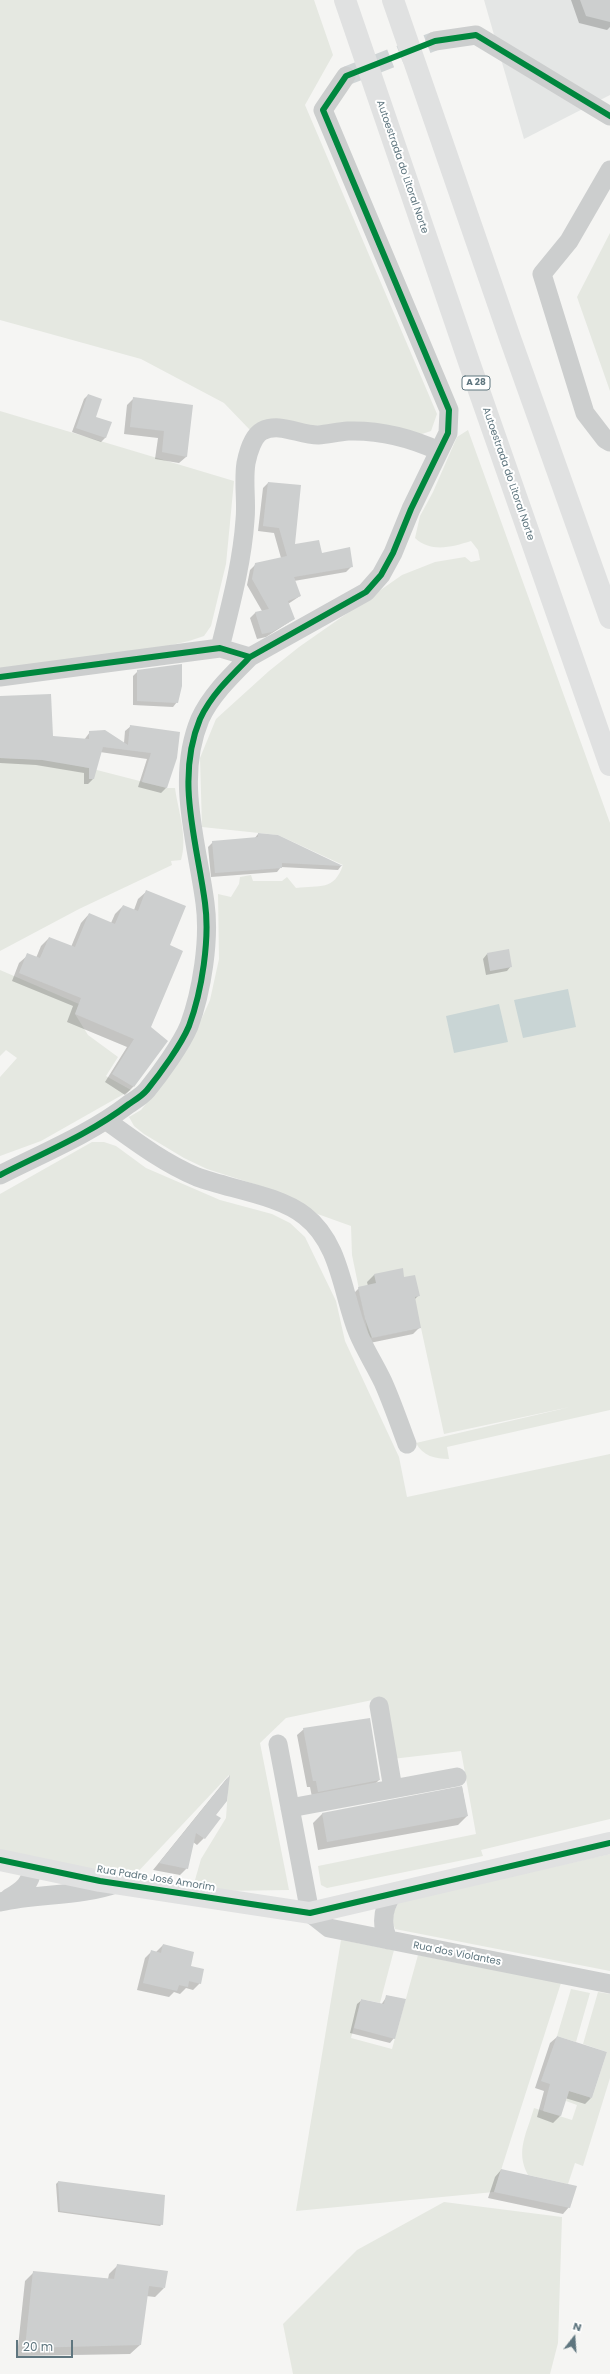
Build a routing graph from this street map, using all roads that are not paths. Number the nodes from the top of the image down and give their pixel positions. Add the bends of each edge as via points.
1 (345, 0) edge
2 (393, 0) edge
3 (435, 41) tunnel mouth
4 (346, 76) tunnel mouth
5 (610, 116) edge
6 (610, 170) edge
7 (610, 442) edge
8 (439, 450) junction
9 (610, 618) edge
10 (220, 648) junction
11 (250, 657) junction
12 (0, 677) edge
13 (610, 765) edge
14 (107, 1121) junction
15 (0, 1175) edge
16 (406, 1444) dead end
17 (379, 1706) dead end
18 (278, 1744) dead end
19 (457, 1777) dead end
20 (393, 1789) junction
21 (290, 1808) junction
22 (610, 1843) edge
23 (0, 1860) edge
24 (33, 1866) junction
25 (57, 1872) junction
26 (118, 1883) junction
27 (392, 1894) junction
28 (41, 1895) junction
29 (1, 1902) edge
30 (310, 1913) junction
31 (388, 1940) junction
32 (610, 1984) edge

1 - 13 main road, Autoestrada do Litoral Norte / A 28
2 - 9 main road
3 - 5 street via 476,35
4 - 8 street via 323,110 450,410 448,433
6 - 7 street via 570,241 542,274 585,413
8 - 10 street via 410,439 368,432 318,434 270,428 260,432 254,438 246,463 245,521 236,584
8 - 11 street via 393,553 381,574 366,592
10 - 11 street
10 - 12 street
11 - 14 street via 206,707 191,747 189,817 205,904 205,945 201,979 189,1026 146,1091
14 - 15 street
14 - 16 street via 164,1162 197,1176 278,1202 305,1216 320,1231 344,1283 357,1332 382,1381
17 - 20 street
18 - 21 street
19 - 20 street
20 - 21 street
21 - 30 street
22 - 27 main road
23 - 24 main road, Rua Padre José Amorim
24 - 25 main road, Rua Padre José Amorim
24 - 29 street via 30,1881 25,1888
25 - 26 main road, Rua Padre José Amorim
25 - 28 street via 51,1888
26 - 28 street via 87,1892
26 - 30 main road, Rua Padre José Amorim
27 - 30 main road
27 - 31 street via 384,1914 384,1932
28 - 29 street
30 - 31 street, Rua dos Violantes via 328,1928
31 - 32 street, Rua dos Violantes

